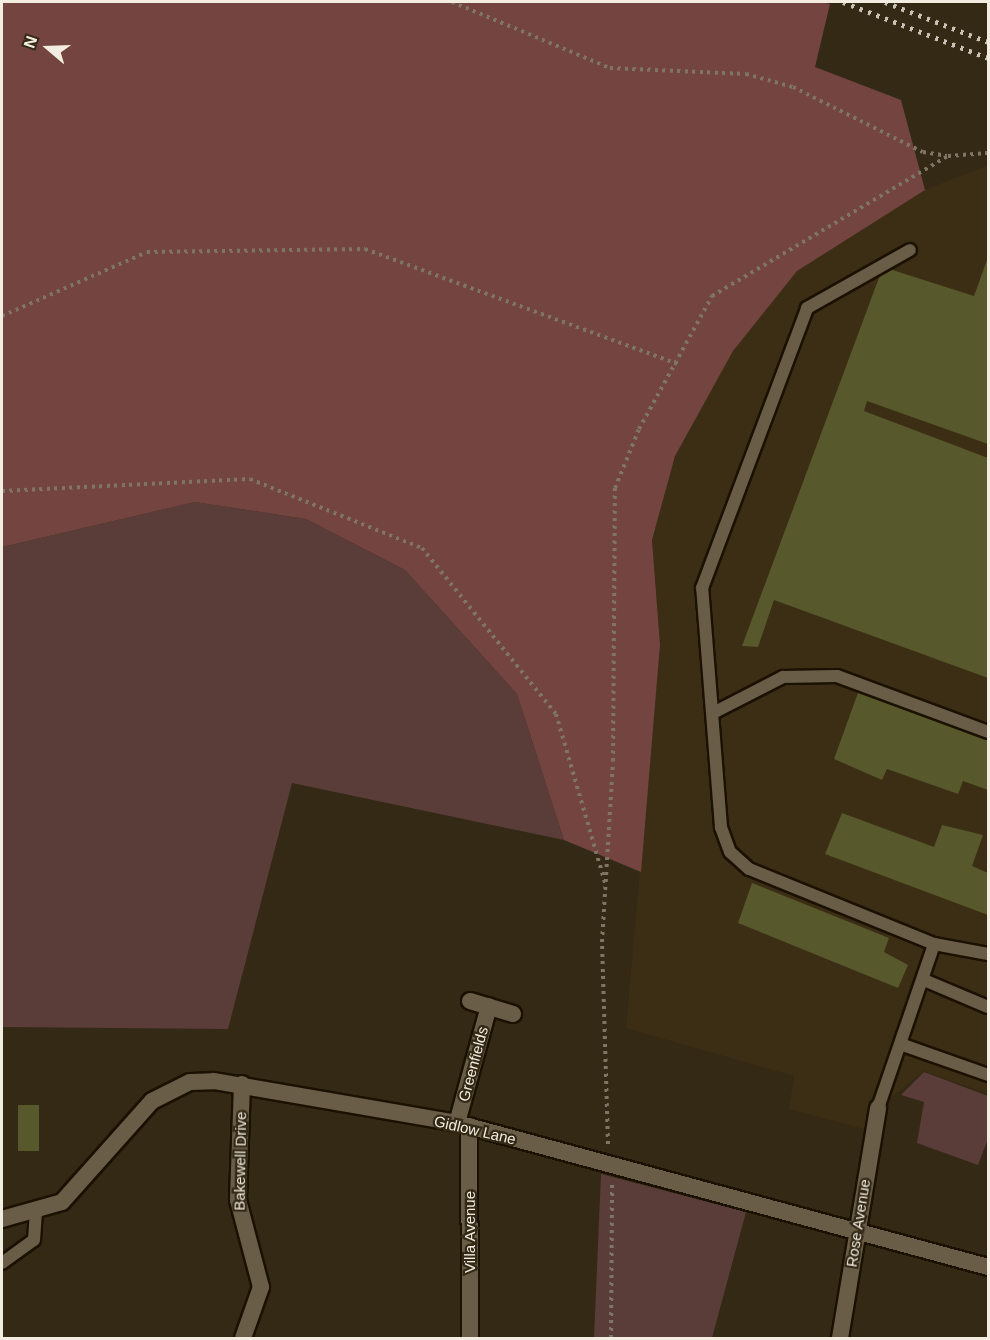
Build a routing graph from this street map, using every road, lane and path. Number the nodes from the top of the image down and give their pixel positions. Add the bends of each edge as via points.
1 (452, 2) edge
2 (988, 153) edge
3 (948, 156) junction
4 (910, 250) dead end
5 (2, 316) edge
6 (678, 364) junction
7 (2, 492) edge
8 (713, 713) junction
9 (988, 732) edge
10 (606, 886) junction
11 (934, 944) junction
12 (988, 954) edge
13 (924, 980) junction
14 (470, 1000) dead end
15 (489, 1006) junction
16 (988, 1007) edge
17 (513, 1014) dead end
18 (903, 1045) junction
19 (988, 1075) edge
20 (242, 1084) junction
21 (878, 1108) joint
22 (463, 1124) junction
23 (612, 1167) junction
24 (36, 1214) junction
25 (2, 1219) edge
26 (856, 1231) junction
27 (2, 1263) edge
28 (988, 1267) edge
29 (243, 1338) edge
30 (470, 1338) edge
31 (612, 1338) edge
32 (840, 1338) edge

1 - 3 path via 610,68 746,74 793,87 923,152
2 - 3 path
3 - 6 path via 712,296
4 - 8 lane via 807,308 702,588
5 - 6 path via 147,252 365,249
6 - 10 path via 639,429 615,488 613,761
7 - 10 path via 250,479 422,549 556,714
8 - 9 lane via 783,677 837,676
8 - 11 lane via 721,827 730,852 748,869
10 - 23 path via 603,1065
11 - 12 lane
11 - 13 lane
13 - 16 lane
13 - 18 lane
14 - 15 street
15 - 17 street
15 - 22 street, Greenfields
18 - 19 lane
18 - 21 lane
20 - 22 street, Gidlow Lane via 353,1109
20 - 24 street, Gidlow Lane via 190,1082 152,1101 81,1187
20 - 29 street, Bakewell Drive via 238,1200 261,1287
21 - 26 street, Rose Avenue
22 - 23 street, Gidlow Lane
22 - 30 street, Villa Avenue
23 - 26 street, Gidlow Lane
23 - 31 path
24 - 25 street, Gidlow Lane
24 - 27 lane via 34,1240
26 - 28 street, Gidlow Lane
26 - 32 street, Rose Avenue

